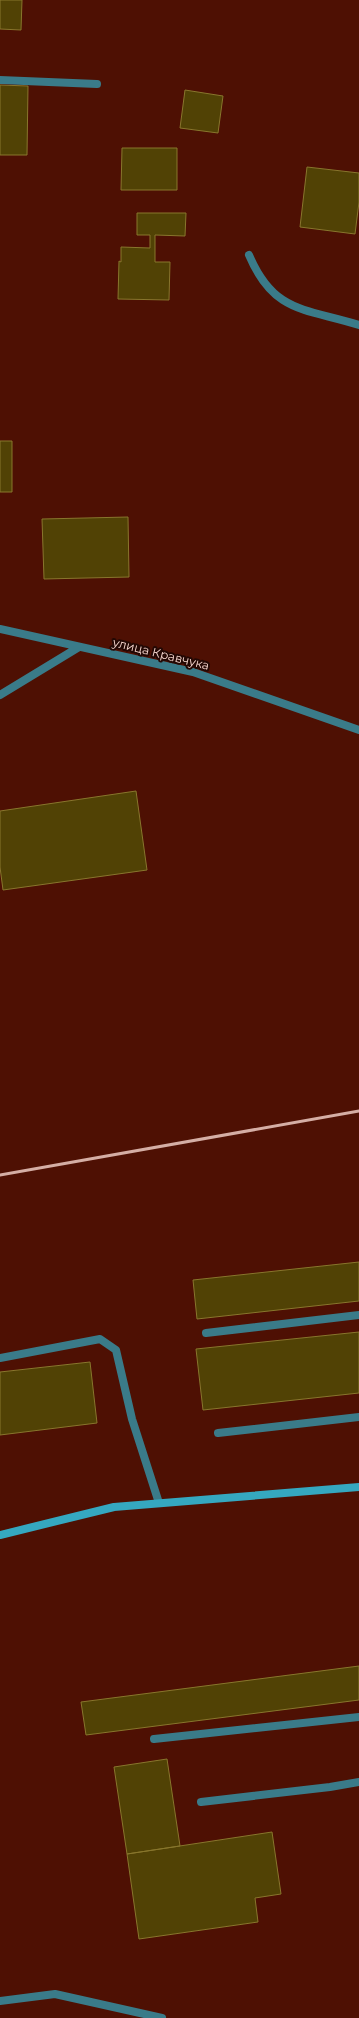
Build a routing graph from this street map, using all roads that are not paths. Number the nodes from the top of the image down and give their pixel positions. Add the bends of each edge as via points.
1 (0, 80) edge
2 (97, 84) dead end
3 (249, 255) dead end
4 (359, 325) edge
5 (0, 629) edge
6 (79, 647) junction
7 (0, 695) edge
8 (359, 730) edge
9 (359, 1315) edge
10 (206, 1333) dead end
11 (0, 1358) edge
12 (359, 1417) edge
13 (218, 1433) dead end
14 (359, 1488) edge
15 (159, 1503) junction
16 (0, 1535) edge
17 (359, 1717) edge
18 (154, 1739) dead end
19 (359, 1782) edge
20 (201, 1802) dead end
21 (0, 2001) edge
22 (162, 2018) edge

1 - 2 lane
3 - 4 lane via 257,273 276,296 300,310
5 - 6 lane, улица Кравчука
6 - 7 lane
6 - 8 lane, улица Кравчука via 193,672
9 - 10 lane
11 - 15 lane via 100,1339 116,1350 132,1419
12 - 13 lane
14 - 15 main road
15 - 16 main road via 114,1507
17 - 18 lane
19 - 20 lane
21 - 22 lane via 56,1994

